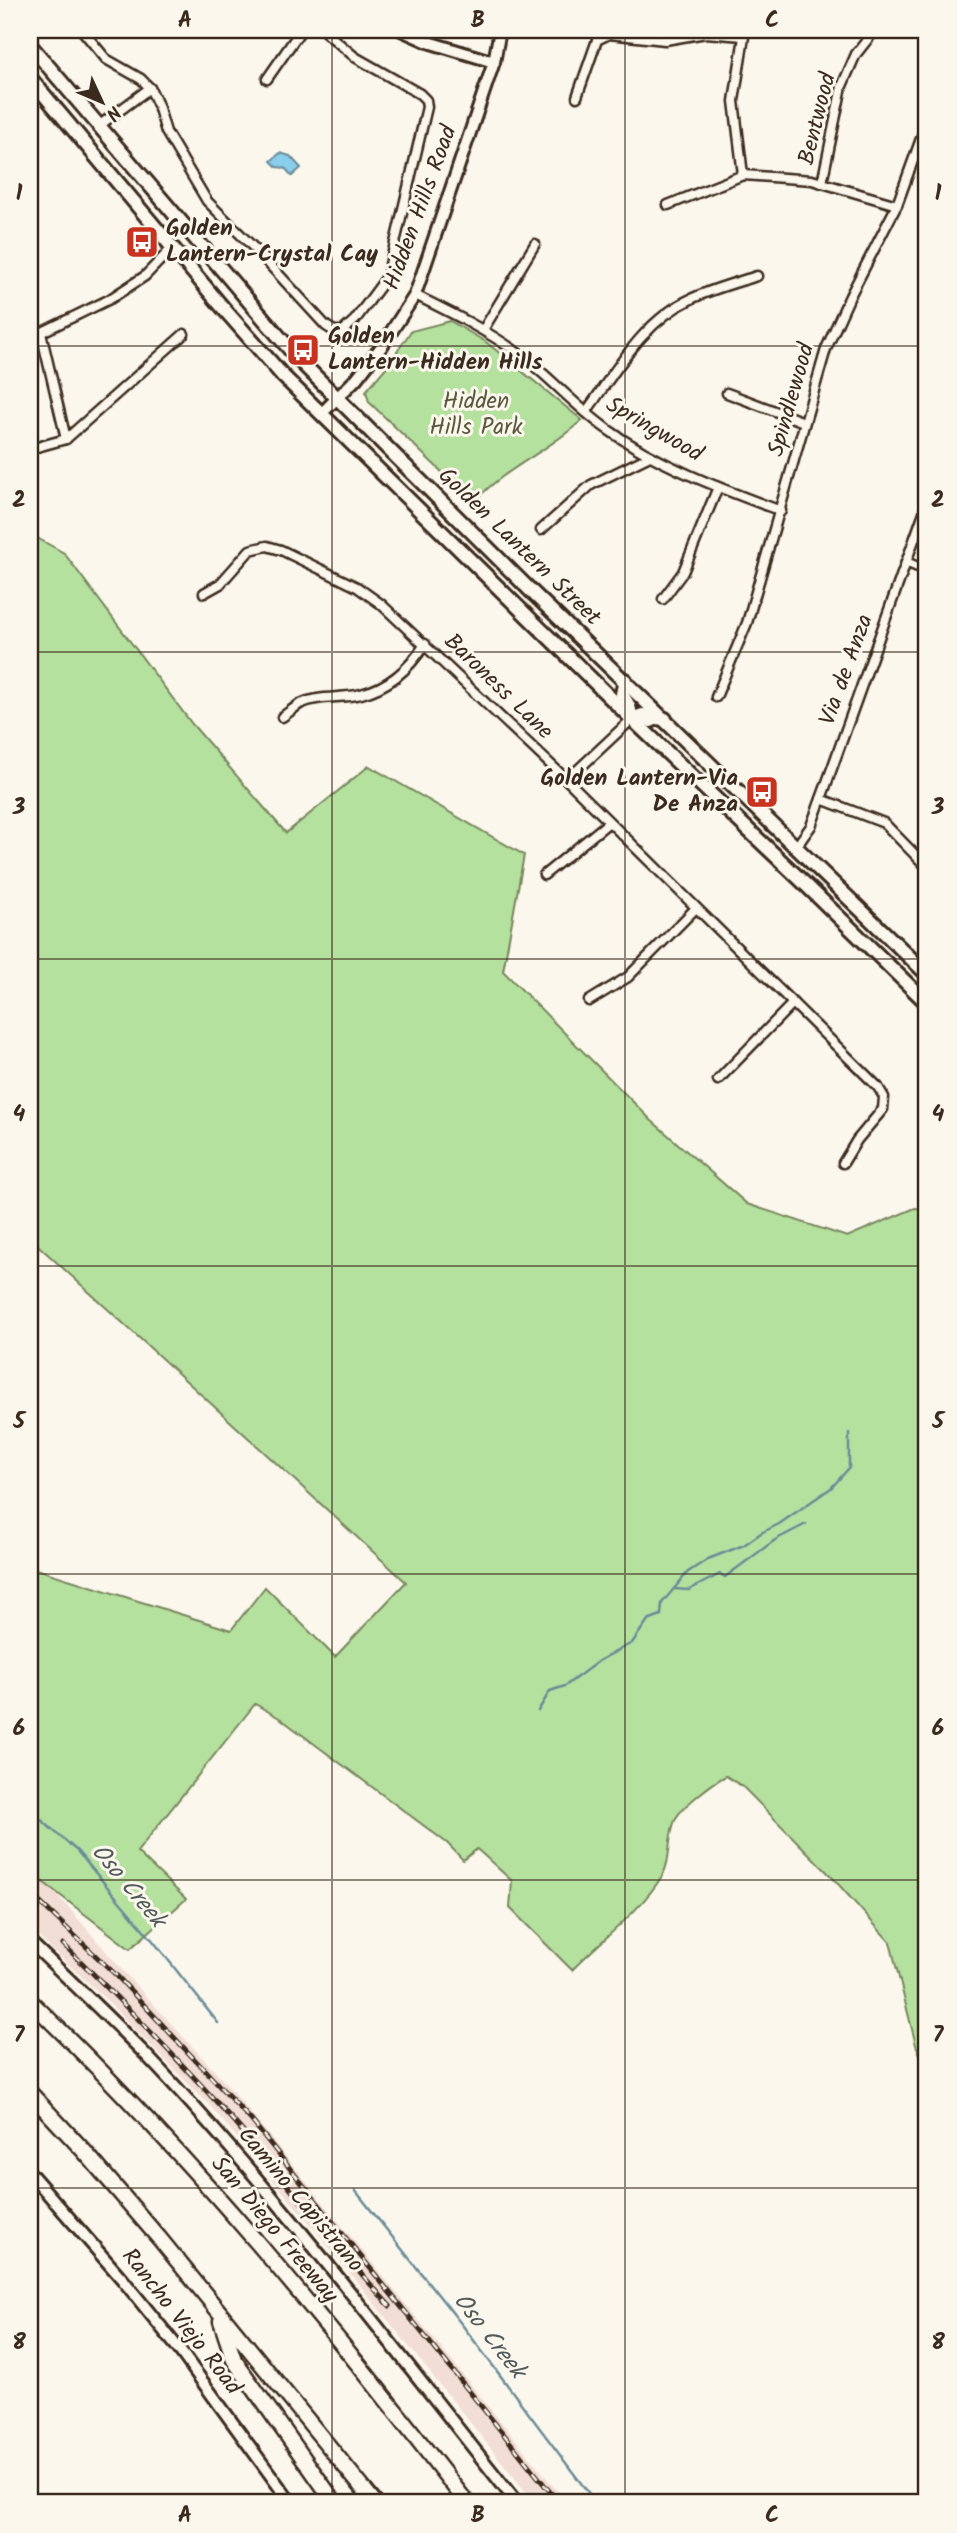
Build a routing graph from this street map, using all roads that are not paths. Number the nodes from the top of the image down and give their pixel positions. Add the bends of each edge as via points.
1 (82, 30) edge
2 (301, 30) edge
3 (323, 30) edge
4 (401, 30) edge
5 (500, 30) edge
6 (875, 30) edge
7 (744, 33) edge
8 (30, 45) edge
9 (494, 62) junction
10 (30, 78) edge
11 (267, 79) dead end
12 (150, 88) junction
13 (577, 97) dead end
14 (927, 122) edge
15 (100, 125) junction
16 (743, 174) junction
17 (822, 183) junction
18 (667, 205) dead end
19 (897, 205) junction
20 (535, 244) dead end
21 (172, 248) junction
22 (757, 276) dead end
23 (415, 295) junction
24 (483, 330) junction
25 (41, 333) junction
26 (184, 334) dead end
27 (30, 338) edge
28 (727, 393) dead end
29 (337, 399) junction
30 (586, 412) junction
31 (321, 414) junction
32 (804, 422) junction
33 (66, 439) junction
34 (30, 449) edge
35 (650, 456) junction
36 (718, 487) junction
37 (927, 504) edge
38 (781, 511) junction
39 (541, 530) dead end
40 (906, 562) junction
41 (927, 570) edge
42 (204, 593) dead end
43 (663, 599) dead end
44 (425, 644) junction
45 (625, 680) junction
46 (716, 697) dead end
47 (282, 717) dead end
48 (632, 719) junction
49 (664, 719) junction
50 (567, 780) junction
51 (821, 799) junction
52 (608, 823) junction
53 (796, 847) junction
54 (767, 849) junction
55 (927, 867) edge
56 (544, 875) dead end
57 (803, 881) junction
58 (696, 908) junction
59 (927, 974) edge
60 (589, 1001) dead end
61 (793, 1003) junction
62 (927, 1003) edge
63 (718, 1080) dead end
64 (843, 1163) dead end
65 (30, 1942) edge
66 (30, 2001) edge
67 (30, 2093) edge
68 (30, 2173) edge
69 (217, 2309) junction
70 (291, 2503) edge
71 (335, 2503) edge
72 (375, 2503) edge
73 (467, 2503) edge
74 (517, 2503) edge

1 - 12 street via 106,59
2 - 11 street
3 - 12 street via 355,57 420,94 427,107 387,277 343,331 326,326 207,201 166,132
4 - 9 street
5 - 9 street, Hidden Hills Road
6 - 17 street, Bentwood via 856,54 842,86
7 - 13 street via 665,40 609,34 597,40
7 - 16 street via 734,101
8 - 15 main road, Golden Lantern Street
9 - 23 street, Hidden Hills Road
10 - 21 main road, Golden Lantern Street
12 - 15 street
14 - 19 street, Spindlewood
15 - 29 main road, Golden Lantern Street via 279,339
16 - 17 street
16 - 18 street
17 - 19 street
19 - 32 street, Spindlewood via 826,349
20 - 24 street
21 - 25 street via 145,276 110,299
21 - 31 main road, Golden Lantern Street
22 - 30 street via 690,299 656,321
23 - 24 street, Springwood
23 - 29 street, Hidden Hills Road via 382,346
24 - 30 street, Springwood via 523,357
25 - 27 street
25 - 33 street
26 - 33 street
28 - 32 street
29 - 31 street, Hidden Hills Road
29 - 45 main road, Golden Lantern Street
30 - 35 street, Springwood
31 - 48 main road, Golden Lantern Street
32 - 38 street, Spindlewood
33 - 34 street
35 - 36 street, Springwood
35 - 39 street via 591,485
36 - 38 street, Springwood
36 - 43 street via 683,572
37 - 40 street, Via de Anza
38 - 46 street, Spindlewood via 747,624
40 - 41 street
40 - 51 street, Via de Anza
42 - 44 street, Baroness Lane via 220,584 250,550 274,547 366,593
44 - 47 street via 414,663 382,685 361,694 314,699
44 - 50 street, Baroness Lane
45 - 48 main road via 622,694
45 - 49 main road, Golden Lantern Street
48 - 49 main road via 643,715 651,721
48 - 50 street
48 - 54 main road, Golden Lantern Street
49 - 53 main road, Golden Lantern Street
50 - 52 street, Baroness Lane
51 - 53 street, Via de Anza via 811,826
51 - 55 street via 884,823
52 - 56 street
52 - 58 street, Baroness Lane
53 - 54 main road
53 - 57 main road via 806,871
53 - 59 main road, Golden Lantern Street
54 - 57 main road, Golden Lantern Street
57 - 62 main road, Golden Lantern Street
58 - 60 street via 628,977
58 - 61 street, Baroness Lane
61 - 63 street
61 - 64 street, Baroness Lane via 863,1070 884,1097 883,1109
65 - 74 street, Camino Capistrano via 149,2058 209,2126 319,2253
66 - 73 highway, San Diego Freeway via 214,2192
67 - 69 highway
68 - 70 street, Rancho Viejo Road via 124,2280
69 - 71 highway via 234,2360
69 - 72 highway

